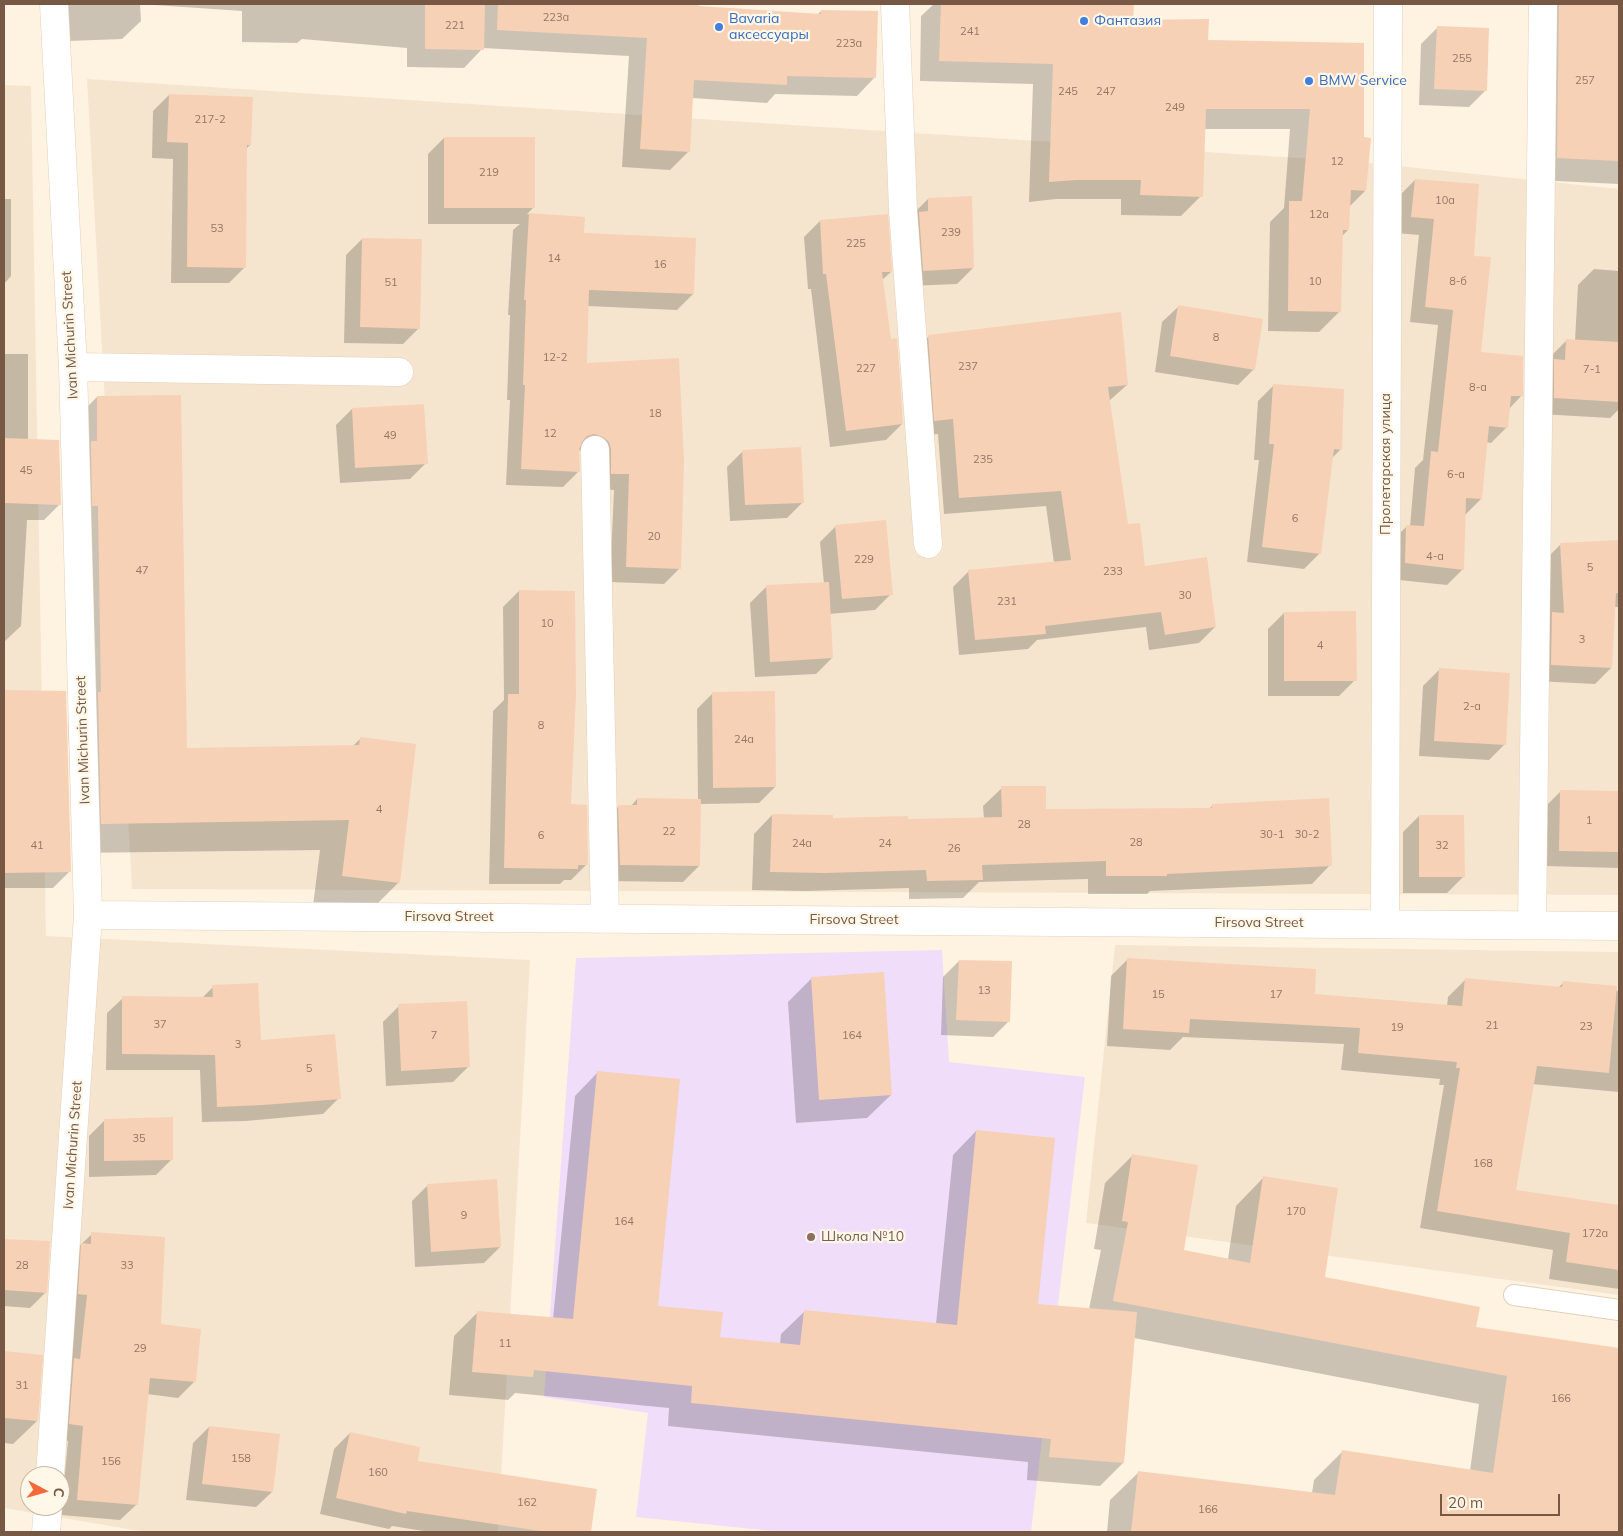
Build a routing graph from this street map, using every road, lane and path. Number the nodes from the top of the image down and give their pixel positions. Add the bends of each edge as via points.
1 (54, 4) edge
2 (896, 4) edge
3 (1388, 4) edge
4 (1543, 4) edge
5 (73, 367) junction
6 (399, 372) dead end
7 (595, 450) dead end
8 (928, 544) dead end
9 (88, 915) junction
10 (606, 918) junction
11 (1385, 924) junction
12 (1532, 925) junction
13 (1619, 926) edge
14 (1514, 1295) dead end
15 (1619, 1310) edge
16 (51, 1466) edge
17 (47, 1516) edge
18 (46, 1532) edge

1 - 5 street, Ivan Michurin Street
2 - 8 street via 903,210
3 - 11 street, Пролетарская улица
4 - 12 street
5 - 6 street
5 - 9 street, Ivan Michurin Street
7 - 10 street
9 - 10 street, Firsova Street
9 - 16 street, Ivan Michurin Street
10 - 11 street, Firsova Street
11 - 12 street, Firsova Street
12 - 13 street, Firsova Street
14 - 15 lane
17 - 18 street

